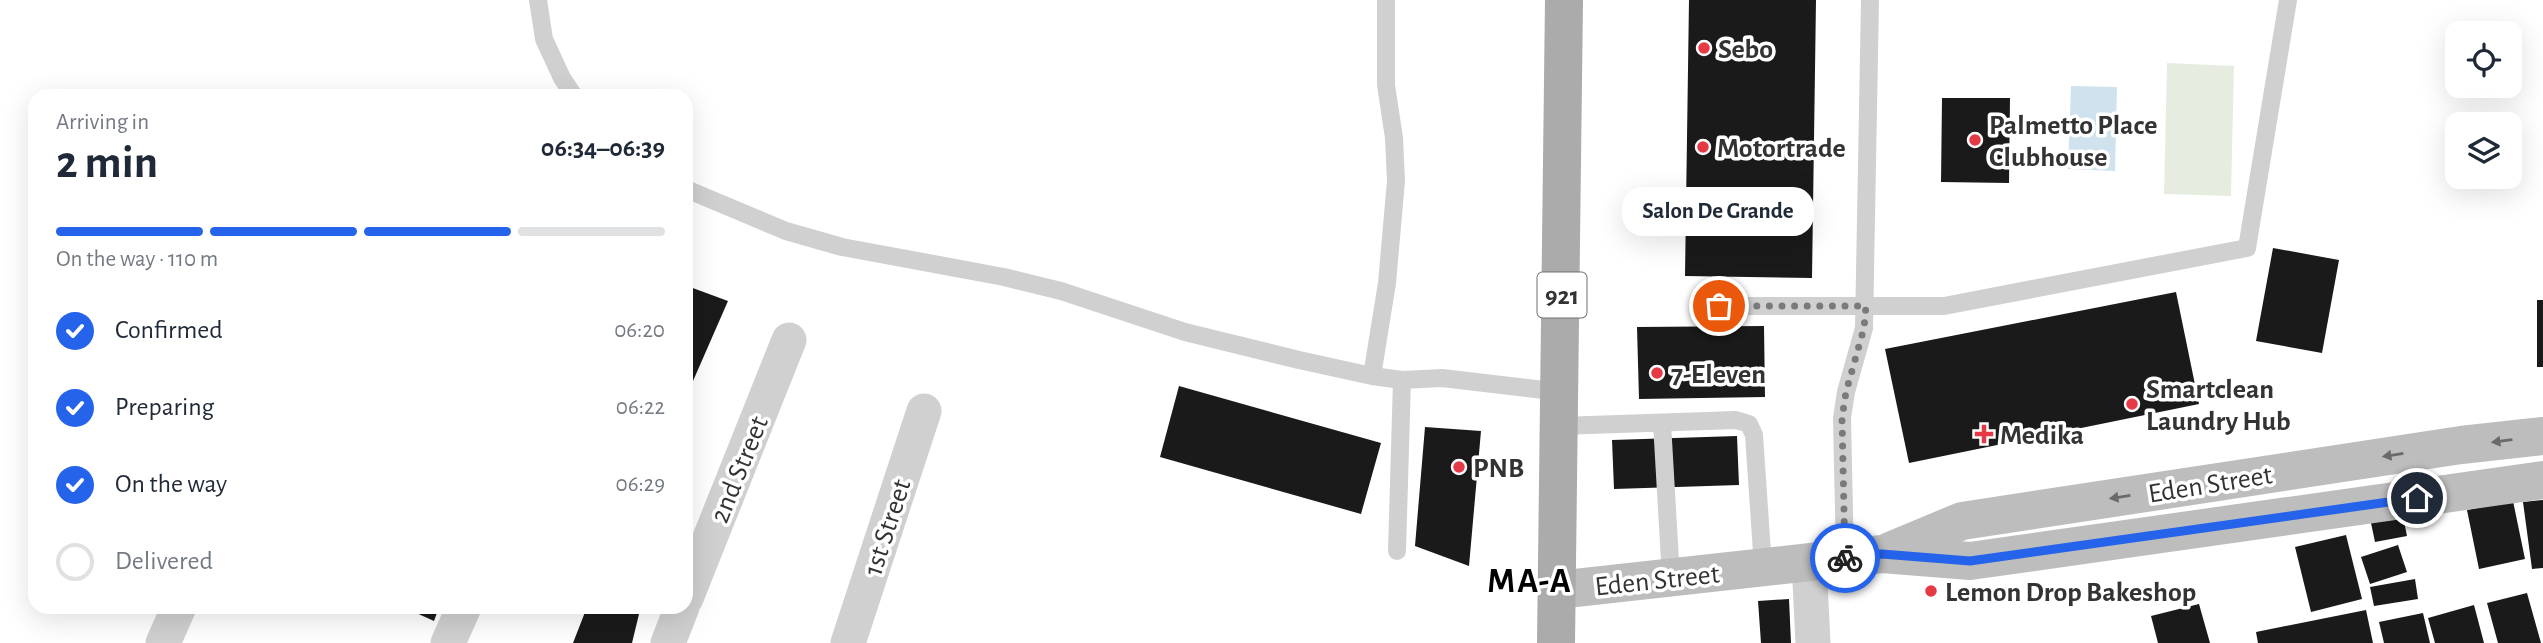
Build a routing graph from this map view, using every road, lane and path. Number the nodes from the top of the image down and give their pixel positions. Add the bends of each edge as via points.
1 (538, 0) edge
2 (1386, 0) edge
3 (1564, 0) edge
4 (1871, 0) edge
5 (2288, 0) edge
6 (569, 89) edge
7 (693, 192) edge
8 (1719, 306) dead end
9 (1866, 306) junction
10 (789, 340) dead end
11 (1372, 376) junction
12 (1402, 380) junction
13 (1560, 409) junction
14 (924, 411) dead end
15 (1661, 422) junction
16 (2543, 436) edge
17 (2543, 480) edge
18 (1397, 551) dead end
19 (1845, 558) junction
20 (1763, 567) junction
21 (1671, 578) junction
22 (693, 580) edge
23 (1557, 590) junction
24 (176, 614) edge
25 (461, 614) edge
26 (679, 614) edge
27 (163, 643) edge
28 (449, 643) edge
29 (668, 643) edge
30 (848, 643) edge
31 (1556, 643) edge
32 (1813, 643) edge

1 - 6 lane via 544,39
2 - 11 lane via 1386,85 1396,181 1387,283
3 - 13 main road, 921
4 - 9 lane
5 - 9 lane via 2247,247 1944,306
7 - 11 lane via 786,231 842,247 1061,291 1185,332
8 - 9 lane
9 - 19 lane via 1842,418
10 - 22 street, 2nd Street
11 - 12 lane
12 - 13 lane via 1442,378
12 - 18 lane
13 - 15 lane
13 - 23 main road, 921
14 - 30 street, 1st Street
15 - 20 lane via 1737,420 1753,429
15 - 21 lane
16 -> 19 main road, Eden Street via 1962,521
17 - 19 main road, Eden Street via 1970,561
19 - 20 main road, Eden Street
19 - 32 street
20 - 21 main road, Eden Street
21 - 23 main road, Eden Street
23 - 31 main road, 921
24 - 27 street
25 - 28 street
26 - 29 street

